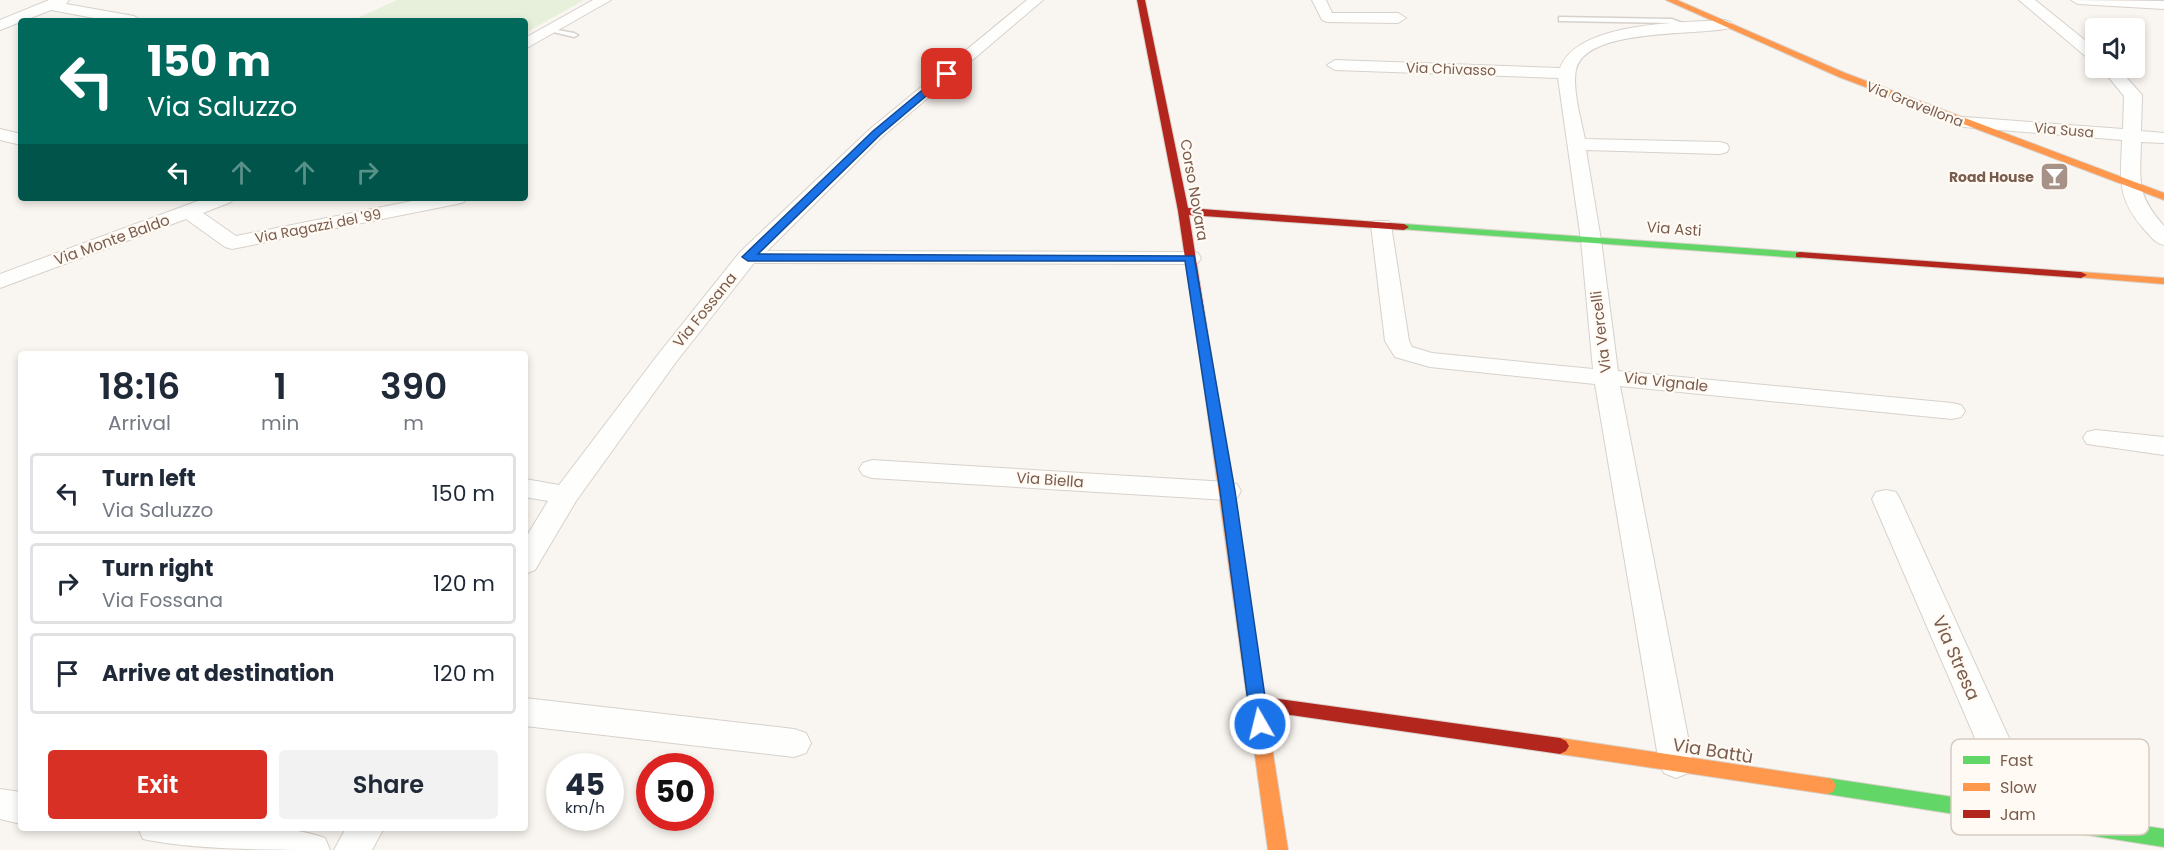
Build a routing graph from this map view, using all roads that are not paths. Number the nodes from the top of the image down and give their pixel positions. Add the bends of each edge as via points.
1 (604, 0) edge
2 (1036, 0) edge
3 (1141, 0) edge
4 (1319, 0) edge
5 (1670, 0) edge
6 (2026, 0) edge
7 (2078, 0) edge
8 (47, 3) edge
9 (2164, 5) edge
10 (120, 18) edge
11 (1398, 18) dead end
12 (1562, 19) dead end
13 (0, 25) edge
14 (1725, 25) junction
15 (1691, 28) junction
16 (549, 30) junction
17 (574, 35) dead end
18 (528, 42) edge
19 (2085, 48) edge
20 (1335, 65) dead end
21 (1567, 73) junction
22 (2118, 78) edge
23 (1964, 122) junction
24 (0, 134) edge
25 (2133, 136) junction
26 (2164, 138) edge
27 (18, 139) edge
28 (1576, 144) junction
29 (1720, 148) dead end
30 (2130, 186) junction
31 (2164, 197) edge
32 (216, 201) edge
33 (405, 202) edge
34 (1183, 211) junction
35 (189, 212) junction
36 (1381, 225) junction
37 (2164, 239) edge
38 (1591, 240) junction
39 (748, 257) junction
40 (1190, 258) junction
41 (2164, 280) edge
42 (0, 281) edge
43 (1606, 376) junction
44 (1952, 411) dead end
45 (2096, 438) dead end
46 (2164, 446) edge
47 (872, 469) dead end
48 (528, 489) edge
49 (1227, 491) junction
50 (566, 495) junction
51 (1886, 499) dead end
52 (528, 558) edge
53 (1257, 703) junction
54 (528, 712) edge
55 (1992, 739) edge
56 (794, 743) dead end
57 (1676, 763) junction
58 (0, 804) edge
59 (1951, 805) edge
60 (18, 807) edge
61 (177, 831) edge
62 (364, 831) edge
63 (2144, 835) edge
64 (2164, 838) edge
65 (312, 850) edge
66 (352, 850) edge
67 (1278, 850) edge

1 - 16 street
2 - 39 street, Via Fossana via 876,133
3 - 34 street, Corso Novara
4 - 11 street via 1328,17
5 - 14 street, Via Gravellona
6 - 19 street
7 - 9 street
8 - 10 street
8 - 13 street
12 - 15 lane via 1672,21
14 - 15 street
14 - 23 street, Via Gravellona
15 - 21 street via 1606,39 1575,55
16 - 17 lane
16 - 18 street
20 - 21 street, Via Chivasso
21 - 28 street, Via Vercelli
22 - 25 street via 2133,95
23 - 25 street, Via Susa
23 - 30 street, Via Gravellona
24 - 27 street
25 - 26 street, Via Susa
25 - 30 street
28 - 29 street
28 - 38 street, Via Vercelli
30 - 31 street, Via Gravellona
30 - 37 street via 2139,210
32 - 35 street, Via Monte Baldo
33 - 35 street, Via Ragazzi del '99 via 232,243
34 - 36 street, Via Asti
34 - 40 street, Corso Novara
35 - 42 street, Via Monte Baldo
36 - 38 street, Via Asti
36 - 43 street, Via Vignale via 1398,341 1403,352 1430,360
38 - 41 street, Via Asti
38 - 43 street, Via Vercelli
39 - 40 street
39 - 50 street, Via Fossana
40 - 49 street, Corso Novara
43 - 44 street, Via Vignale
43 - 57 street, Via Vercelli
45 - 46 street
47 - 49 street, Via Biella
48 - 50 street
49 - 53 street, Corso Novara
50 - 52 street, Via Fossana
51 - 55 street, Via Stresa
53 - 57 street, Via Battù
53 - 67 street, Corso Novara
54 - 56 street
57 - 59 street, Via Battù
58 - 60 street
61 - 65 street
62 - 66 street
63 - 64 street, Via Battù

